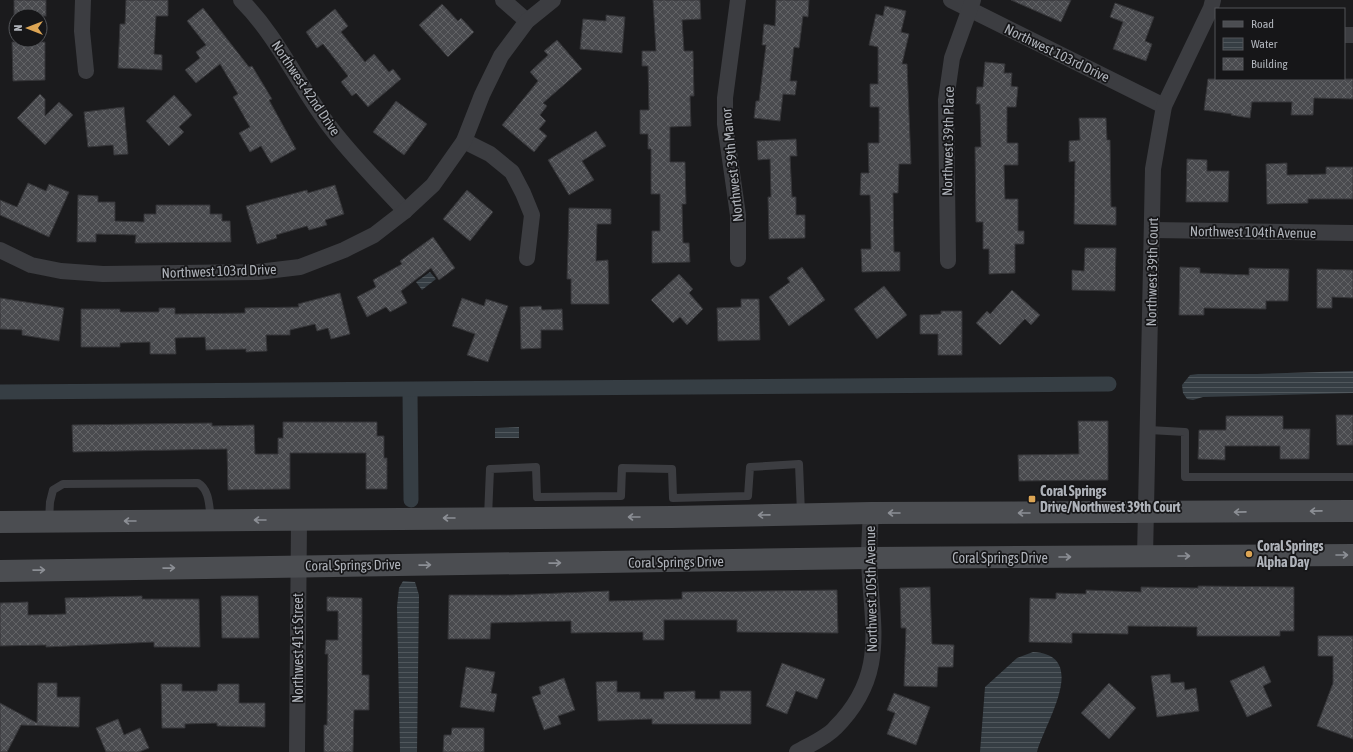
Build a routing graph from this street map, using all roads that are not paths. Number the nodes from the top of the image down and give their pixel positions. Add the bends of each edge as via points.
1 (83, 0) edge
2 (241, 0) edge
3 (503, 0) edge
4 (553, 0) edge
5 (738, 0) edge
6 (951, 0) edge
7 (971, 5) edge
8 (1213, 6) edge
9 (527, 21) junction
10 (86, 71) dead end
11 (1164, 106) junction
12 (464, 141) junction
13 (405, 211) junction
14 (1153, 230) junction
15 (1353, 233) edge
16 (0, 250) edge
17 (527, 258) dead end
18 (738, 259) dead end
19 (948, 261) dead end
20 (1149, 430) junction
21 (1353, 477) edge
22 (672, 507) junction
23 (1353, 511) edge
24 (871, 513) junction
25 (1147, 513) junction
26 (801, 514) junction
27 (488, 518) junction
28 (211, 520) junction
29 (299, 520) junction
30 (0, 522) edge
31 (49, 522) junction
32 (1353, 555) edge
33 (1145, 557) junction
34 (869, 558) junction
35 (298, 566) junction
36 (0, 571) edge
37 (297, 752) edge
38 (797, 752) edge

1 - 10 street via 82,31
2 - 13 street, Northwest 42nd Drive via 278,45 333,132
3 - 9 street
4 - 9 street, Northwest 103rd Drive
5 - 18 street, Northwest 39th Manor via 725,98 725,124 738,215
6 - 7 street, Northwest 103rd Drive
7 - 11 street, Northwest 103rd Drive
7 - 19 street, Northwest 39th Place via 952,58 946,100
8 - 11 street, Northwest 39th Court
9 - 12 street, Northwest 103rd Drive via 501,56
11 - 14 street, Northwest 39th Court via 1153,169
12 - 13 street, Northwest 103rd Drive via 433,185
12 - 17 street via 490,154 512,172 532,215
13 - 16 street, Northwest 103rd Drive via 374,235 344,250 300,267 258,272 103,274 61,271 31,265
14 - 15 street, Northwest 104th Avenue
14 - 20 street, Northwest 39th Court
20 - 21 lane via 1185,432 1185,477
20 - 25 street, Northwest 39th Court
26 -> 22 main road
22 - 26 lane via 748,496 750,467 799,464
22 -> 27 main road
22 - 27 lane via 672,469 622,468 621,496 537,497 536,467 490,469
23 -> 25 main road
25 -> 24 main road
24 - 26 main road
24 - 34 street, Northwest 105th Avenue
25 - 33 street, Northwest 39th Court
27 -> 29 main road
29 -> 28 main road
28 -> 31 main road
28 - 31 lane via 208,497 204,486 198,483 63,484 53,490
29 - 35 street, Northwest 41st Street
30 - 31 main road
33 -> 32 main road, Coral Springs Drive
34 -> 33 main road, Coral Springs Drive
35 -> 34 main road, Coral Springs Drive
34 - 38 street, Northwest 105th Avenue via 875,631 871,670 856,703 834,729
36 -> 35 main road, Coral Springs Drive
35 - 37 street, Northwest 41st Street

